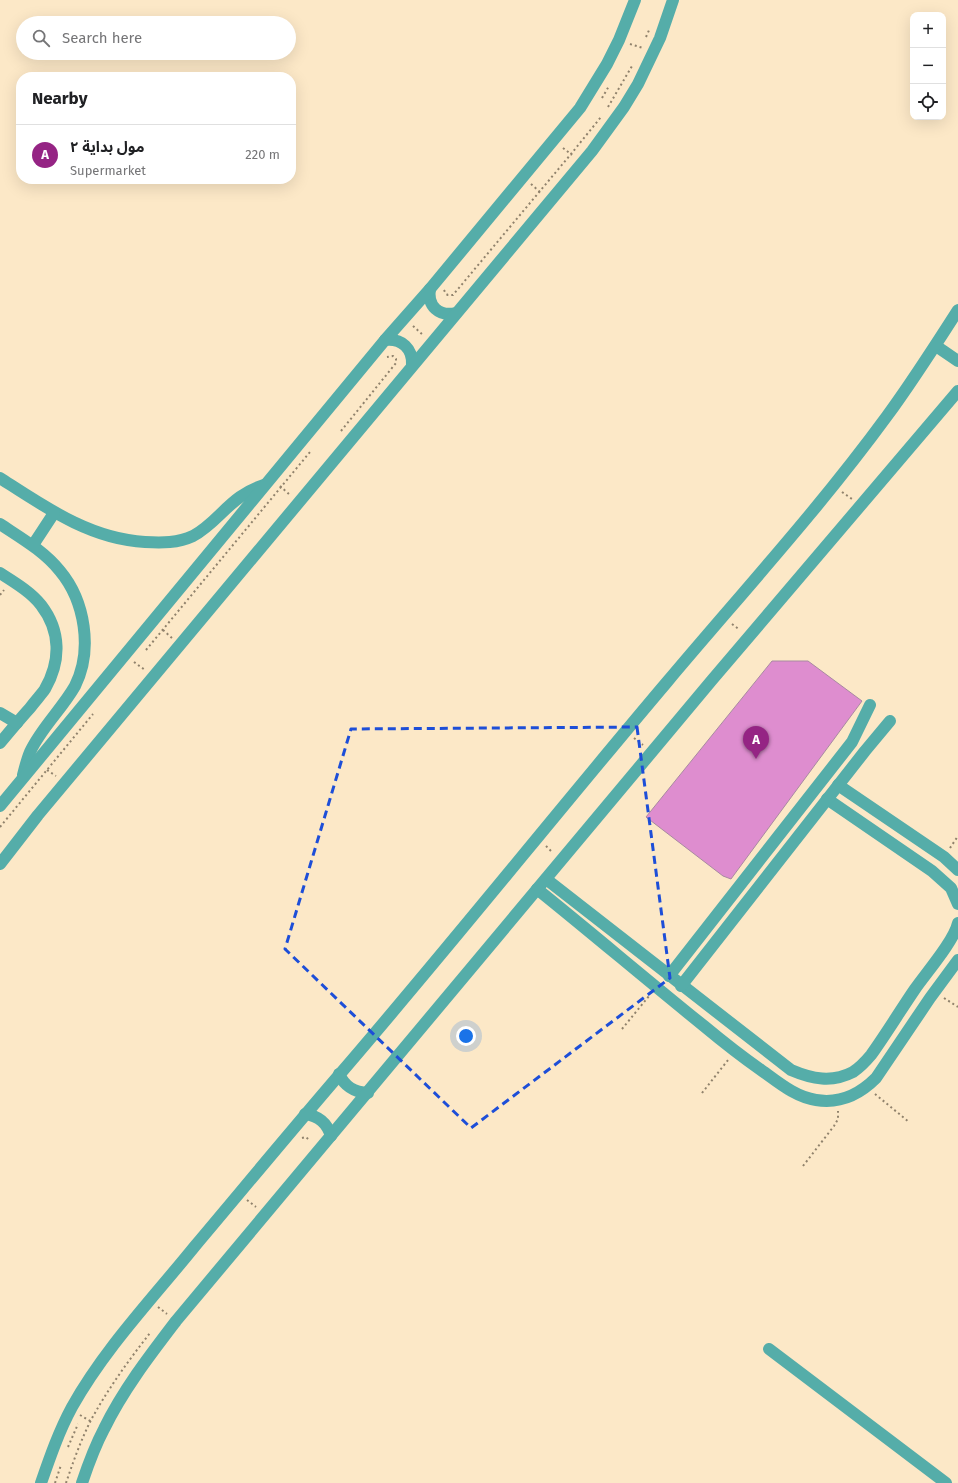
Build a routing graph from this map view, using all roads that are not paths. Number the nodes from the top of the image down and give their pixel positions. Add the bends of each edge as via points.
1 (635, 0) edge
2 (673, 0) edge
3 (430, 289) junction
4 (958, 310) edge
5 (456, 313) junction
6 (385, 340) junction
7 (936, 346) junction
8 (958, 361) edge
9 (412, 365) junction
10 (958, 391) edge
11 (0, 478) edge
12 (269, 481) junction
13 (54, 513) junction
14 (0, 524) edge
15 (33, 545) junction
16 (0, 573) edge
17 (870, 705) dead end
18 (0, 713) edge
19 (890, 721) dead end
20 (17, 723) junction
21 (0, 743) edge
22 (843, 753) junction
23 (855, 763) junction
24 (22, 780) junction
25 (838, 785) junction
26 (827, 799) junction
27 (0, 806) edge
28 (0, 864) edge
29 (958, 870) edge
30 (546, 879) junction
31 (537, 890) junction
32 (958, 904) edge
33 (600, 922) junction
34 (958, 923) edge
35 (592, 934) junction
36 (958, 960) edge
37 (669, 976) junction
38 (681, 986) junction
39 (915, 988) junction
40 (932, 995) junction
41 (339, 1074) junction
42 (368, 1093) junction
43 (305, 1114) junction
44 (331, 1136) junction
45 (769, 1349) dead end
46 (41, 1483) edge
47 (82, 1483) edge
48 (946, 1483) edge

1 - 3 street via 619,40 595,86 557,144 522,177
2 - 5 street via 654,52 638,84 609,129
3 - 5 street via 429,299 434,307 441,313
3 - 6 street
4 - 7 street
5 - 9 street
6 - 9 street via 395,340 404,344 412,355
6 - 12 street
7 - 8 street
7 - 41 street via 838,488 625,731
9 - 28 street
10 - 30 street
11 - 13 street
12 - 13 street via 240,497 202,530 182,540 171,542 141,542 112,537 84,528
12 - 24 street
13 - 15 street
14 - 15 street
15 - 24 street via 61,571 70,586 78,602 85,638 84,655 75,686 30,751
16 - 20 street via 28,592 41,605 56,638 57,656 53,674 44,690
17 - 22 street via 852,742
18 - 20 street
19 - 23 street
20 - 21 street
22 - 23 street
22 - 37 street
23 - 25 street
24 - 27 street
25 - 26 street
25 - 29 street via 944,857
26 - 32 street via 932,871 950,888
26 - 38 street
30 - 31 street
30 - 33 street
31 - 35 street
31 - 42 street via 444,998
33 - 35 street
33 - 37 street
34 - 39 street via 951,940
35 - 40 street via 735,1051 782,1086 798,1096 817,1101 847,1098 867,1087 884,1068
36 - 40 street
37 - 38 street
38 - 39 street via 791,1070 804,1076 832,1079 853,1072 870,1056
39 - 40 street
41 - 42 street via 347,1086
41 - 43 street
42 - 44 street
43 - 44 street via 322,1120
43 - 46 street via 244,1198 155,1304 124,1333 87,1382 56,1439
44 - 47 street via 176,1321 136,1375 104,1428
45 - 48 street

